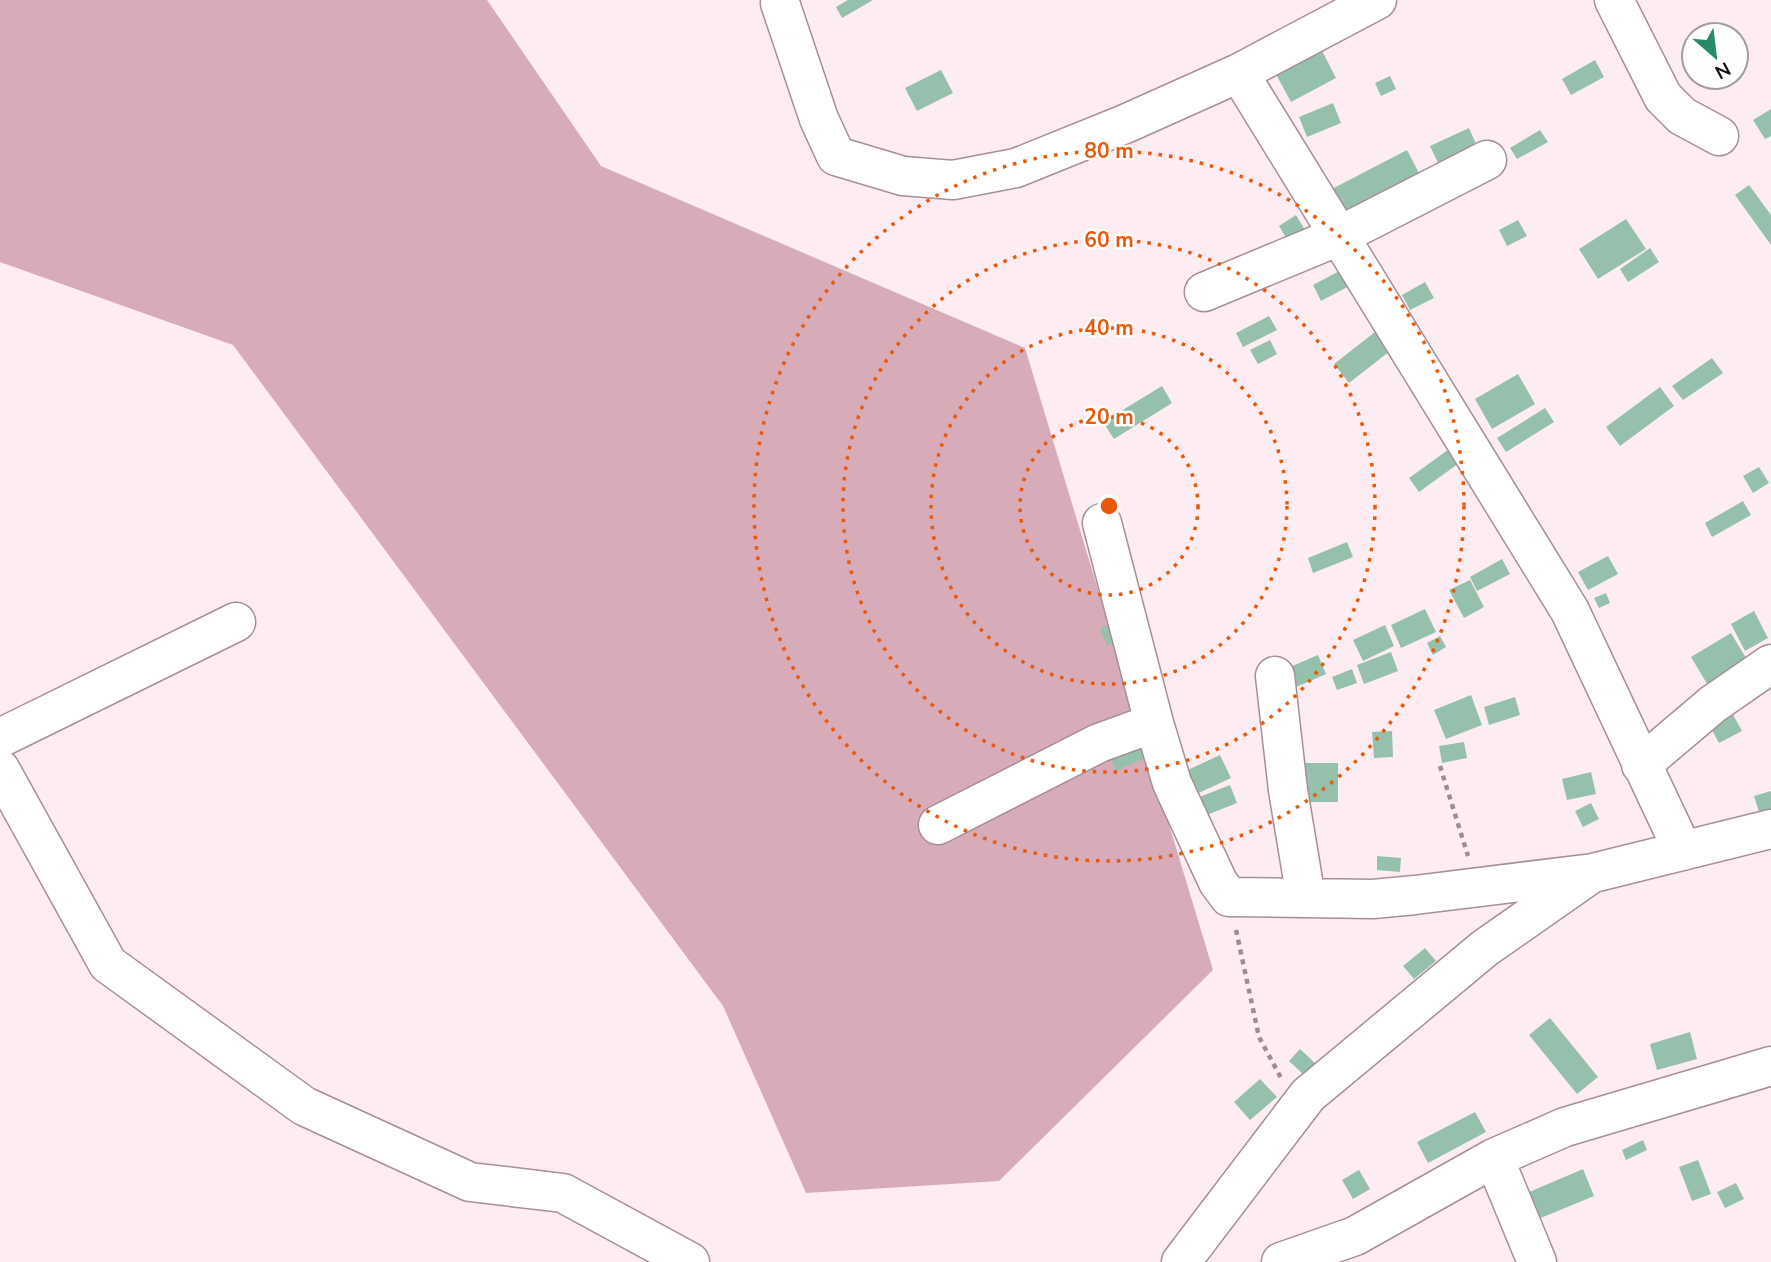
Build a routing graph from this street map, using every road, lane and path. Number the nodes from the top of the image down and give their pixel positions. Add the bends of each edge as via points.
1 (1377, 0) edge
2 (1614, 0) edge
3 (779, 3) dead end
4 (1239, 73) junction
5 (1719, 136) dead end
6 (1487, 160) dead end
7 (1339, 236) junction
8 (1204, 292) dead end
9 (1102, 523) dead end
10 (236, 622) dead end
11 (1771, 664) edge
12 (1275, 676) dead end
13 (1154, 723) junction
14 (0, 738) edge
15 (1641, 765) junction
16 (1440, 766) dead end
17 (0, 769) edge
18 (938, 825) dead end
19 (1771, 829) edge
20 (1683, 851) junction
21 (1593, 873) junction
22 (1477, 887) junction
23 (1229, 897) junction
24 (1306, 898) junction
25 (1771, 1066) edge
26 (1297, 1110) junction
27 (1494, 1158) junction
28 (690, 1262) edge
29 (1181, 1262) edge
30 (1281, 1262) edge
31 (1536, 1262) edge

1 - 4 street
2 - 5 street via 1663,97 1682,117
3 - 4 street via 818,120 836,156 903,176 953,180 1016,168
4 - 7 street
6 - 7 street
7 - 8 street
7 - 15 street via 1570,611
9 - 13 street
10 - 14 street
11 - 15 street via 1713,704
12 - 24 street
13 - 18 street via 1099,743
13 - 23 street via 1172,783
15 - 20 street
16 - 22 path
17 - 28 street via 108,964 304,1106 470,1182 563,1194
19 - 20 street
20 - 21 street
21 - 22 street
21 - 26 street via 1485,948 1308,1095
22 - 24 street via 1373,899
23 - 24 street
23 - 26 path via 1259,1037
25 - 27 street via 1565,1127
26 - 29 street
27 - 30 street via 1355,1236
27 - 31 street

